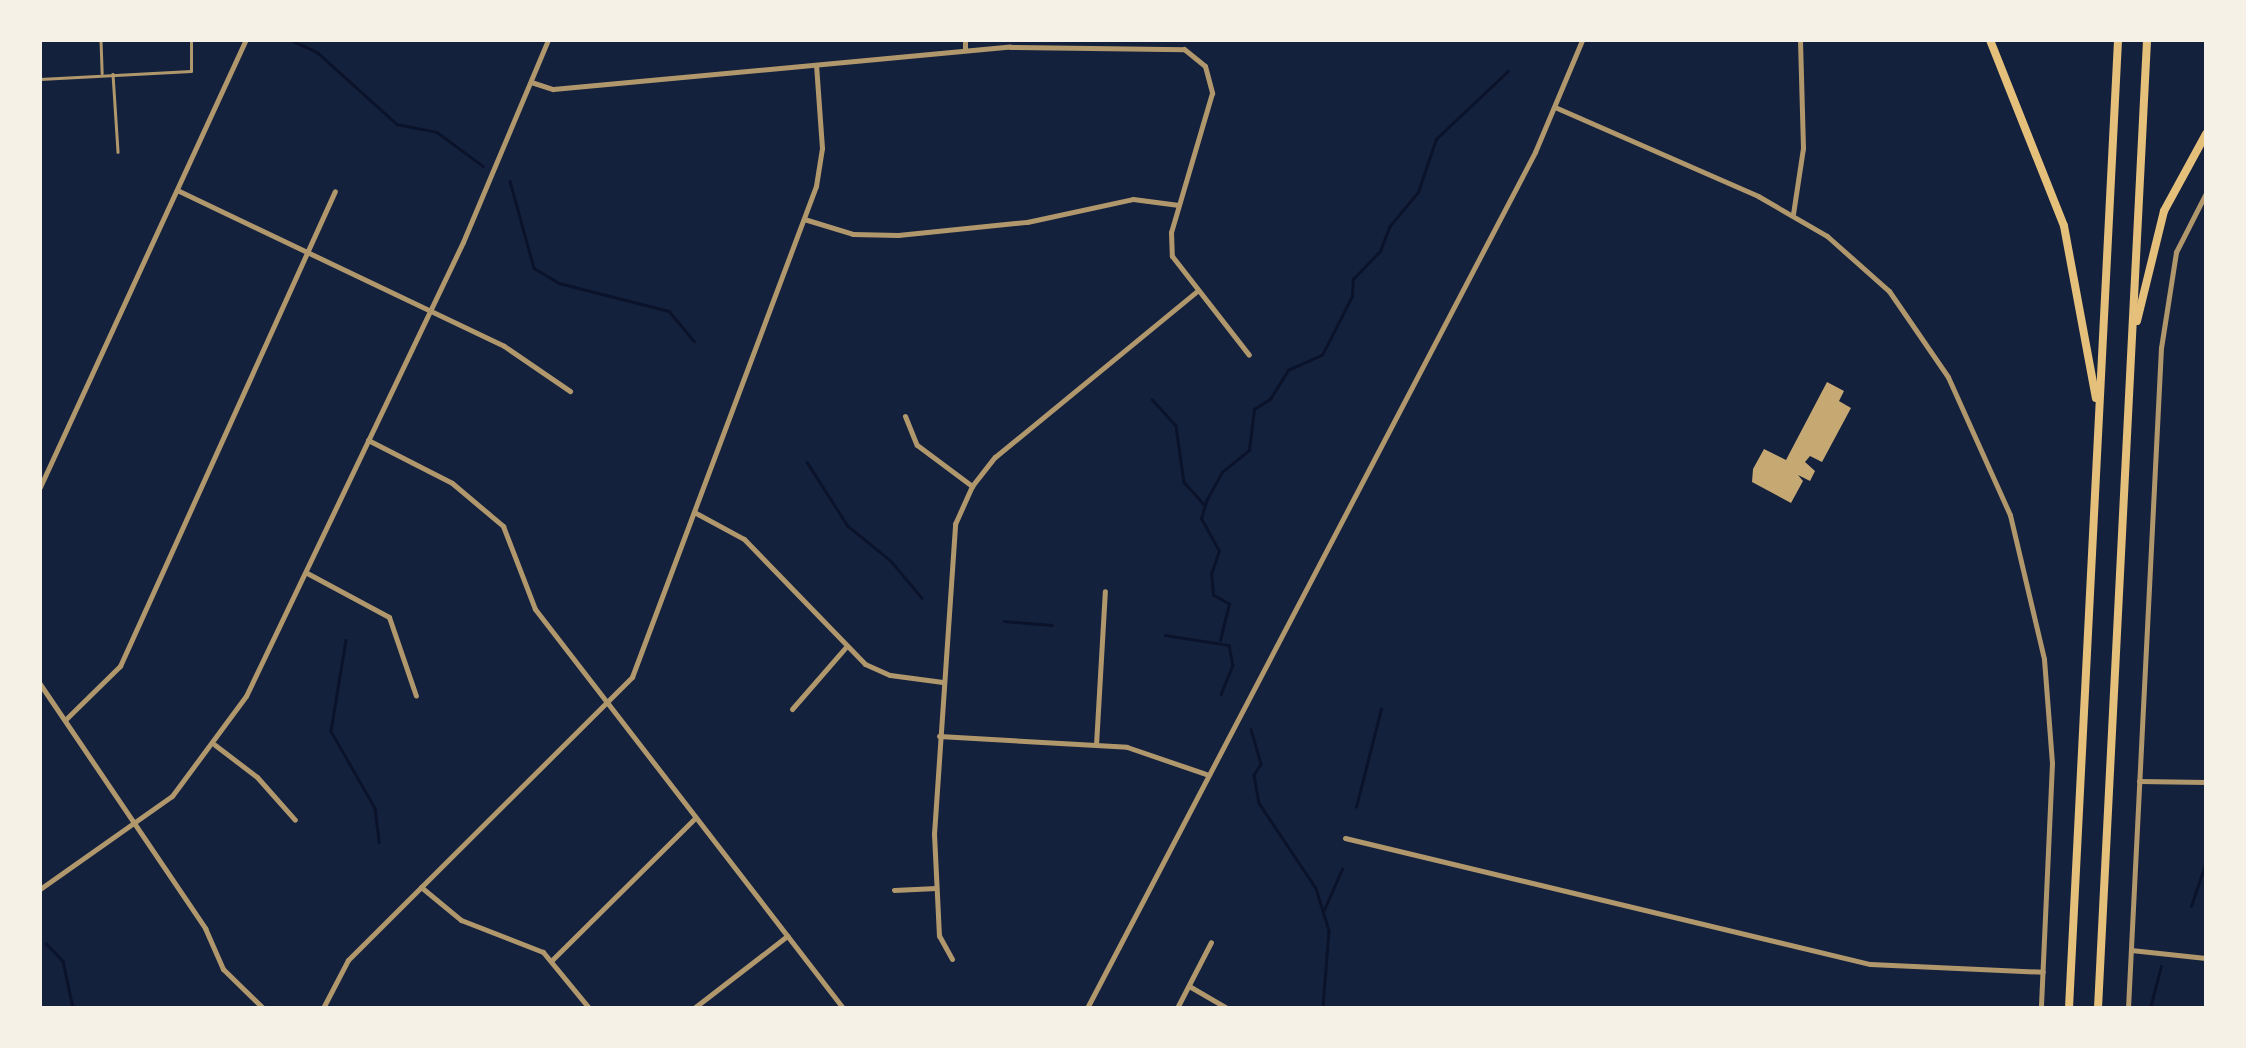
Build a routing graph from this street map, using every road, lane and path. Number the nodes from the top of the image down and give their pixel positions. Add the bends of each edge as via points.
1 (101, 40) edge
2 (191, 40) edge
3 (246, 40) edge
4 (548, 40) edge
5 (950, 40) edge
6 (965, 40) edge
7 (1582, 40) edge
8 (1800, 40) edge
9 (1990, 40) edge
10 (2118, 40) edge
11 (2147, 40) edge
12 (965, 50) junction
13 (950, 52) junction
14 (816, 65) junction
15 (113, 74) junction
16 (102, 75) junction
17 (40, 79) edge
18 (531, 82) junction
19 (1557, 108) junction
20 (2206, 134) edge
21 (118, 152) dead end
22 (177, 190) junction
23 (335, 191) dead end
24 (2206, 193) edge
25 (1179, 205) junction
26 (2202, 205) edge
27 (1793, 214) junction
28 (804, 219) junction
29 (306, 252) junction
30 (1197, 291) junction
31 (430, 312) junction
32 (2132, 345) junction
33 (1249, 354) dead end
34 (570, 392) dead end
35 (904, 416) dead end
36 (2098, 420) junction
37 (368, 440) junction
38 (972, 486) junction
39 (40, 487) edge
40 (694, 512) junction
41 (306, 573) junction
42 (1105, 590) dead end
43 (844, 648) junction
44 (943, 682) junction
45 (40, 684) edge
46 (416, 696) dead end
47 (609, 704) junction
48 (792, 709) dead end
49 (66, 720) junction
50 (939, 736) junction
51 (215, 745) junction
52 (1096, 745) junction
53 (1206, 774) junction
54 (2140, 781) junction
55 (2206, 782) edge
56 (696, 818) junction
57 (295, 820) dead end
58 (136, 824) junction
59 (1345, 838) dead end
60 (422, 887) junction
61 (936, 888) junction
62 (40, 889) edge
63 (894, 890) dead end
64 (787, 936) junction
65 (1210, 942) dead end
66 (2131, 950) junction
67 (2206, 958) edge
68 (952, 959) dead end
69 (552, 960) junction
70 (2043, 972) junction
71 (1188, 986) junction
72 (263, 1008) edge
73 (323, 1008) edge
74 (588, 1008) edge
75 (694, 1008) edge
76 (842, 1008) edge
77 (1087, 1008) edge
78 (1177, 1008) edge
79 (1227, 1008) edge
80 (2041, 1008) edge
81 (2069, 1008) edge
82 (2098, 1008) edge
83 (2128, 1008) edge

1 - 16 lane
2 - 15 lane via 191,71
3 - 22 street
4 - 18 street
5 - 13 street
6 - 12 street
7 - 19 street
8 - 27 street via 1802,165
9 - 36 highway via 2068,240
10 - 36 highway
11 - 32 highway
12 - 13 street
12 - 25 street via 1174,47 1193,53 1205,66 1212,93
13 - 14 street
14 - 18 street via 552,90
14 - 28 street via 822,157
15 - 16 lane
15 - 21 lane
16 - 17 lane
18 - 31 street
19 - 27 street
19 - 53 street
20 - 32 highway via 2164,211
22 - 29 street
22 - 39 street
23 - 29 street
24 - 26 street
25 - 28 street via 1132,198 1027,222 898,235 854,234
25 - 30 street via 1172,256
26 - 54 street via 2176,252 2163,322
27 - 70 street via 1861,264 1917,327 1964,408 2010,516 2036,614 2050,710
28 - 40 street
29 - 31 street
29 - 49 street via 120,666
30 - 33 street
30 - 38 street via 996,457
31 - 34 street via 504,346
31 - 37 street
32 - 82 highway
35 - 38 street via 917,446
36 - 81 highway
37 - 41 street
37 - 47 street via 452,483 503,526 535,609
38 - 44 street via 951,542
40 - 43 street via 744,539
40 - 47 street via 639,662
41 - 46 street via 389,618
41 - 51 street
42 - 52 street
43 - 44 street via 890,675
43 - 48 street
44 - 50 street
45 - 49 street
47 - 56 street
47 - 60 street
49 - 58 street
50 - 52 street
50 - 61 street
51 - 57 street via 258,776
51 - 58 street via 172,796
52 - 53 street via 1149,750
53 - 77 street
54 - 55 street
54 - 66 street
56 - 64 street
56 - 69 street
58 - 62 street
58 - 72 street via 205,928 223,970
59 - 70 street via 1870,964
60 - 69 street via 461,920 530,944
60 - 73 street via 348,960
61 - 63 street
61 - 68 street via 939,936
64 - 75 street
64 - 76 street
65 - 71 street
66 - 67 street
66 - 83 street
69 - 74 street
70 - 80 street
71 - 78 street
71 - 79 street

